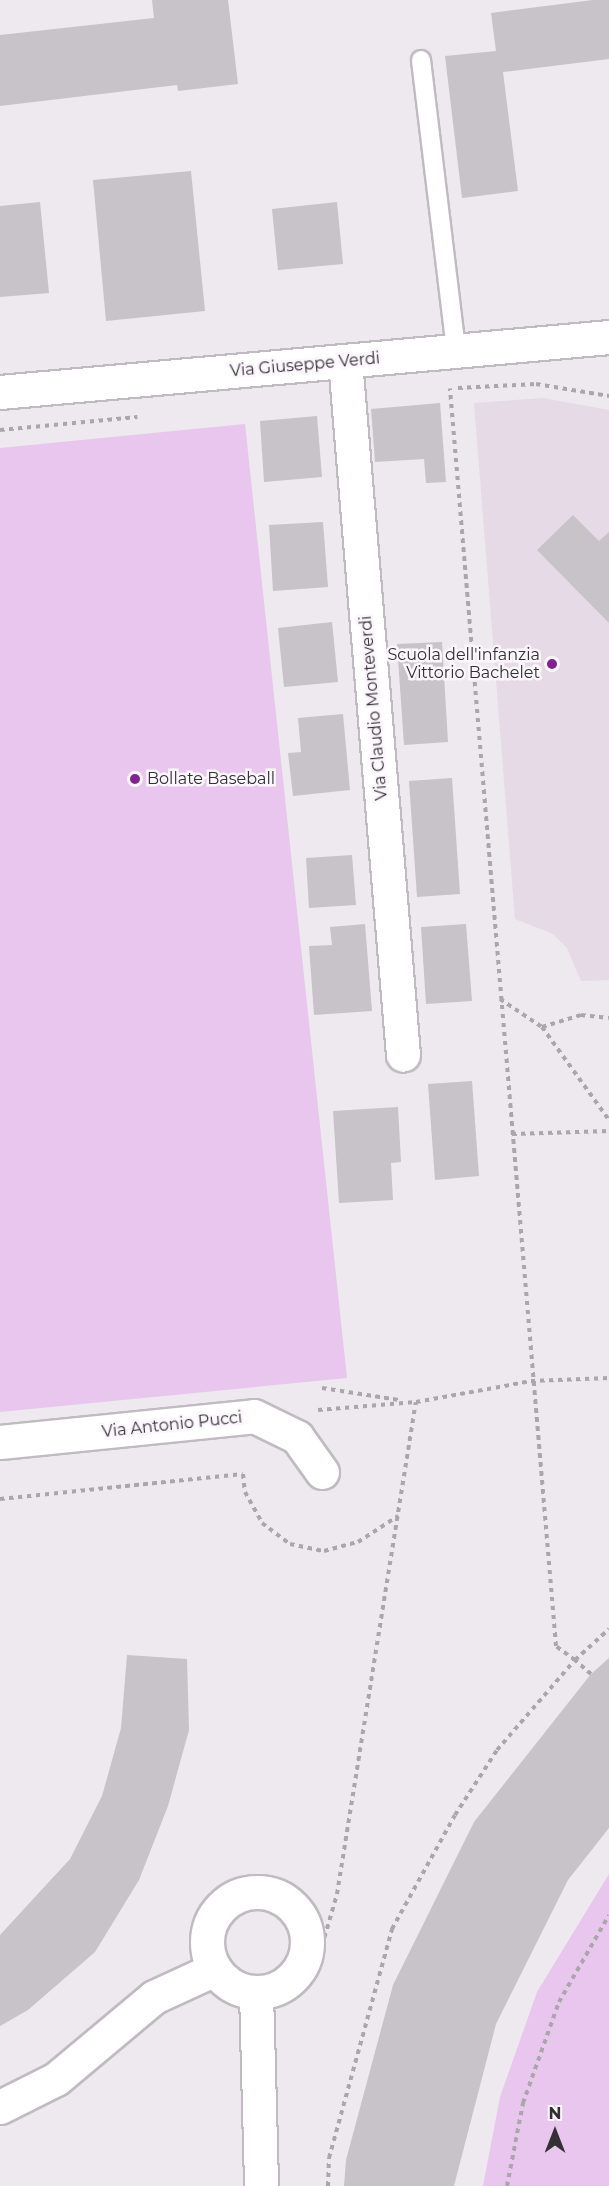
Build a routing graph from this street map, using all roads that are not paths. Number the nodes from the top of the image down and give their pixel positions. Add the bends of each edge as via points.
1 (421, 60) dead end
2 (609, 337) edge
3 (456, 351) junction
4 (345, 361) junction
5 (0, 392) edge
6 (403, 1055) dead end
7 (0, 1442) edge
8 (322, 1472) dead end
9 (211, 1954) junction
10 (256, 1992) junction
11 (0, 2107) edge
12 (261, 2186) edge

1 - 3 lane
2 - 3 street, Via Giuseppe Verdi
3 - 4 street, Via Giuseppe Verdi
4 - 5 street, Via Giuseppe Verdi
4 - 6 street, Via Claudio Monteverdi
7 - 8 street, Via Antonio Pucci via 254,1416 297,1437
9 - 10 street via 236,1988
9 - 10 street via 210,1923 228,1900 260,1891 286,1899 307,1929 308,1947 302,1967 275,1989
9 - 11 street via 56,2079
10 - 12 street

